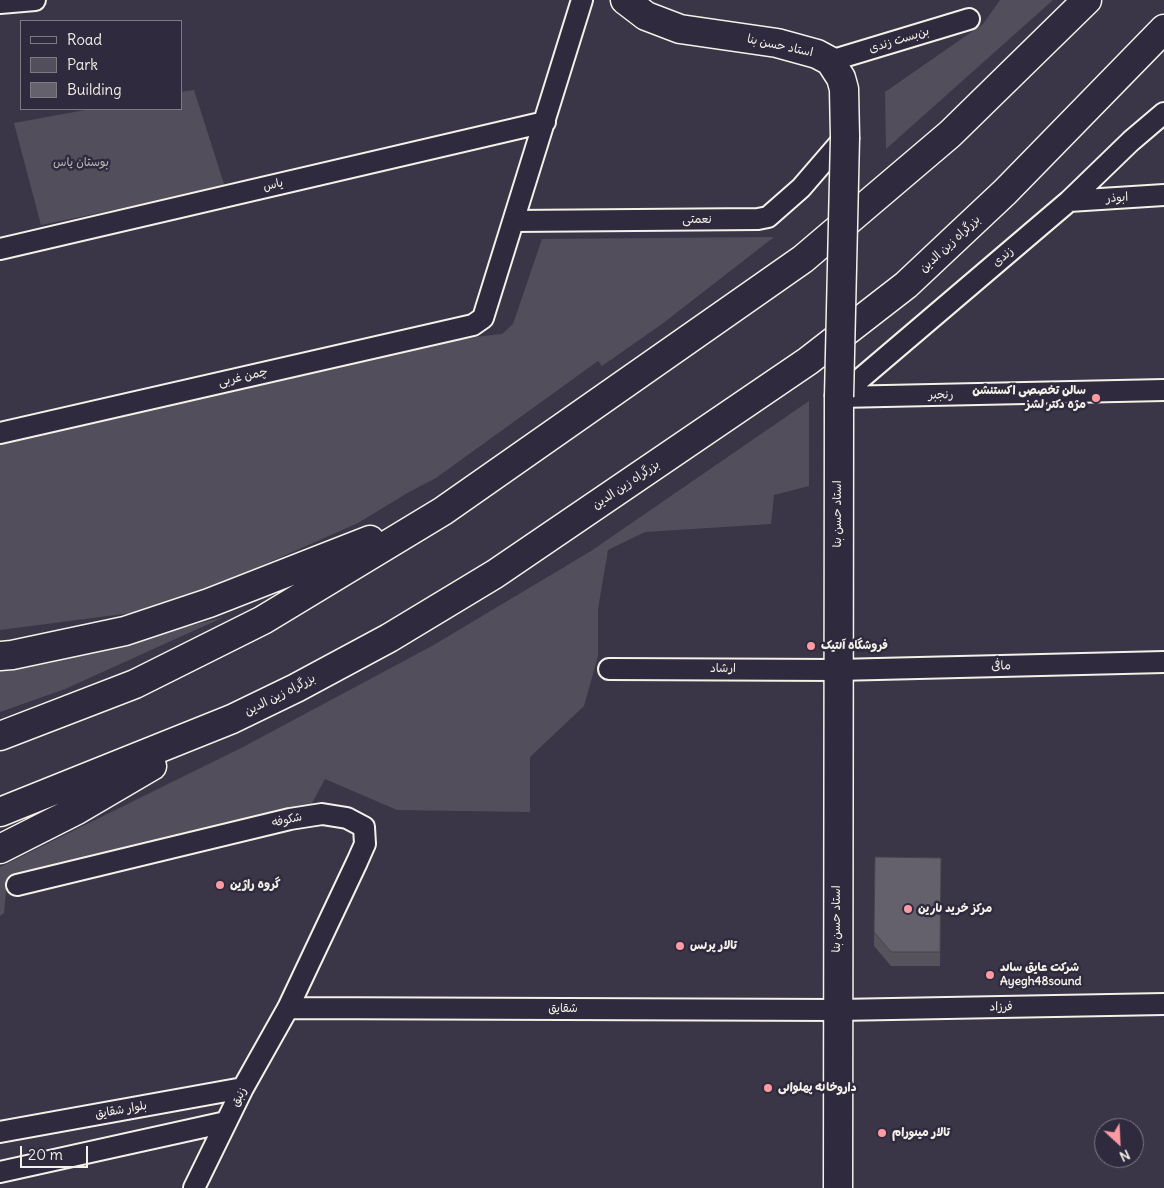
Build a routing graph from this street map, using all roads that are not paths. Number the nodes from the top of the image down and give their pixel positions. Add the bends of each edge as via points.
1 (34, 0) edge
2 (582, 0) edge
3 (625, 0) edge
4 (1087, 0) edge
5 (0, 3) edge
6 (969, 19) dead end
7 (1164, 29) edge
8 (830, 61) junction
9 (1164, 113) edge
10 (546, 122) junction
11 (844, 137) junction
12 (1164, 195) edge
13 (1069, 201) junction
14 (514, 221) junction
15 (0, 249) edge
16 (1164, 390) edge
17 (839, 397) junction
18 (0, 433) edge
19 (443, 511) junction
20 (0, 656) edge
21 (1164, 662) edge
22 (609, 669) dead end
23 (837, 670) junction
24 (232, 719) junction
25 (0, 736) edge
26 (0, 812) edge
27 (0, 849) edge
28 (17, 885) dead end
29 (1164, 1004) edge
30 (288, 1008) junction
31 (838, 1010) junction
32 (243, 1088) junction
33 (226, 1122) junction
34 (0, 1132) edge
35 (0, 1172) edge
36 (194, 1188) edge
37 (838, 1188) edge

1 - 5 street
2 - 10 street
3 - 8 main road, استاد حسن بنا via 646,16 680,29 777,43 818,54
4 - 19 main road via 950,134 803,259
6 - 8 street, بن‌بست زندی
7 - 24 main road, بزرگراه زین الدین via 1005,192 906,285 808,361 495,574 389,638
8 - 11 main road, استاد حسن بنا via 844,88
9 - 13 street, زندی
10 - 14 street
10 - 15 street, یاس
11 - 14 street, نعمتی via 802,188 768,217
11 - 17 main road, استاد حسن بنا, bridge
12 - 13 street, ابوذر
13 - 17 street, زندی
14 - 18 street, چمن غربی via 483,318 472,325
16 - 17 street, رنجبر
17 - 23 main road, استاد حسن بنا
19 - 20 main road via 209,603 135,628
19 - 25 main road via 255,624 135,684
21 - 23 street, مافی
22 - 23 street, ارشاد
23 - 31 main road, استاد حسن بنا
24 - 26 main road, بزرگراه زین الدین
24 - 27 main road via 77,810
28 - 30 street, شکوفه via 290,819 322,814 347,818 364,827 364,844
29 - 31 street, فرزاد
30 - 31 street, شقایق
30 - 32 street, زنبق
31 - 37 main road, استاد حسن بنا
32 - 33 street, زنبق
32 - 34 street, بلوار شقایق
33 - 35 street
33 - 36 street, زنبق

